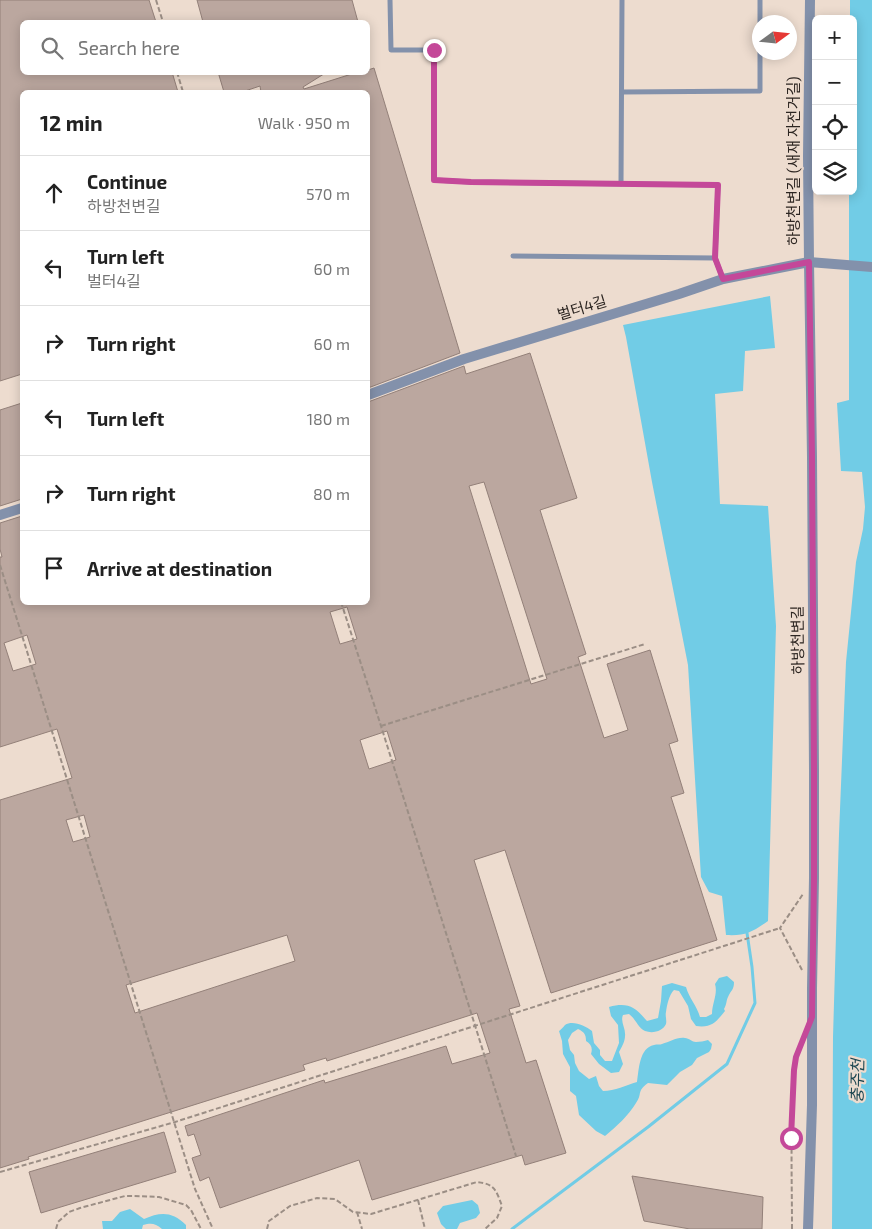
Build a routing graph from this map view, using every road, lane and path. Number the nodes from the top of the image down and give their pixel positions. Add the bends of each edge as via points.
1 (156, 0) edge
2 (390, 0) edge
3 (622, 0) edge
4 (760, 0) edge
5 (810, 0) edge
6 (760, 15) edge
7 (162, 20) edge
8 (760, 60) edge
9 (178, 75) edge
10 (182, 90) edge
11 (622, 92) junction
12 (621, 184) junction
13 (513, 256) dead end
14 (715, 258) junction
15 (809, 262) junction
16 (872, 268) edge
17 (723, 279) junction
18 (370, 394) edge
19 (20, 509) edge
20 (0, 515) edge
21 (0, 566) edge
22 (342, 605) edge
23 (645, 644) dead end
24 (381, 726) junction
25 (804, 892) dead end
26 (780, 928) junction
27 (803, 971) dead end
28 (475, 1025) junction
29 (802, 1038) dead end
30 (175, 1122) junction
31 (516, 1156) dead end
32 (0, 1172) edge
33 (418, 1200) junction
34 (357, 1212) junction
35 (56, 1229) edge
36 (201, 1229) edge
37 (212, 1229) edge
38 (267, 1229) edge
39 (362, 1229) edge
40 (425, 1229) edge
41 (485, 1229) edge
42 (792, 1229) edge
43 (808, 1229) edge

1 - 7 path
2 - 12 lane via 391,50 434,50 434,180
3 - 11 lane
4 - 6 lane
5 - 15 street, 하방천변길 (새재 자전거길)
8 - 11 lane via 760,91
9 - 10 path
11 - 12 lane
12 - 14 lane via 718,185
13 - 14 lane
14 - 17 lane
15 - 16 street, 벌터4길
15 - 17 street, 벌터4길
15 - 43 street, 하방천변길 via 814,829
17 - 18 street, 벌터4길 via 464,359
19 - 20 street
21 - 30 path
22 - 24 path
23 - 24 path
24 - 28 path
25 - 26 path
26 - 27 path
26 - 28 path
28 - 30 path
28 - 31 path
29 - 42 path via 792,1089
30 - 32 path
30 - 37 path via 195,1189
33 - 34 path via 371,1214
33 - 40 path
33 - 41 path via 477,1182 488,1183 496,1191 502,1206
34 - 38 path via 336,1199 317,1198 290,1206 269,1221
34 - 39 path
35 - 36 path via 58,1222 69,1212 134,1196 159,1197 186,1205

